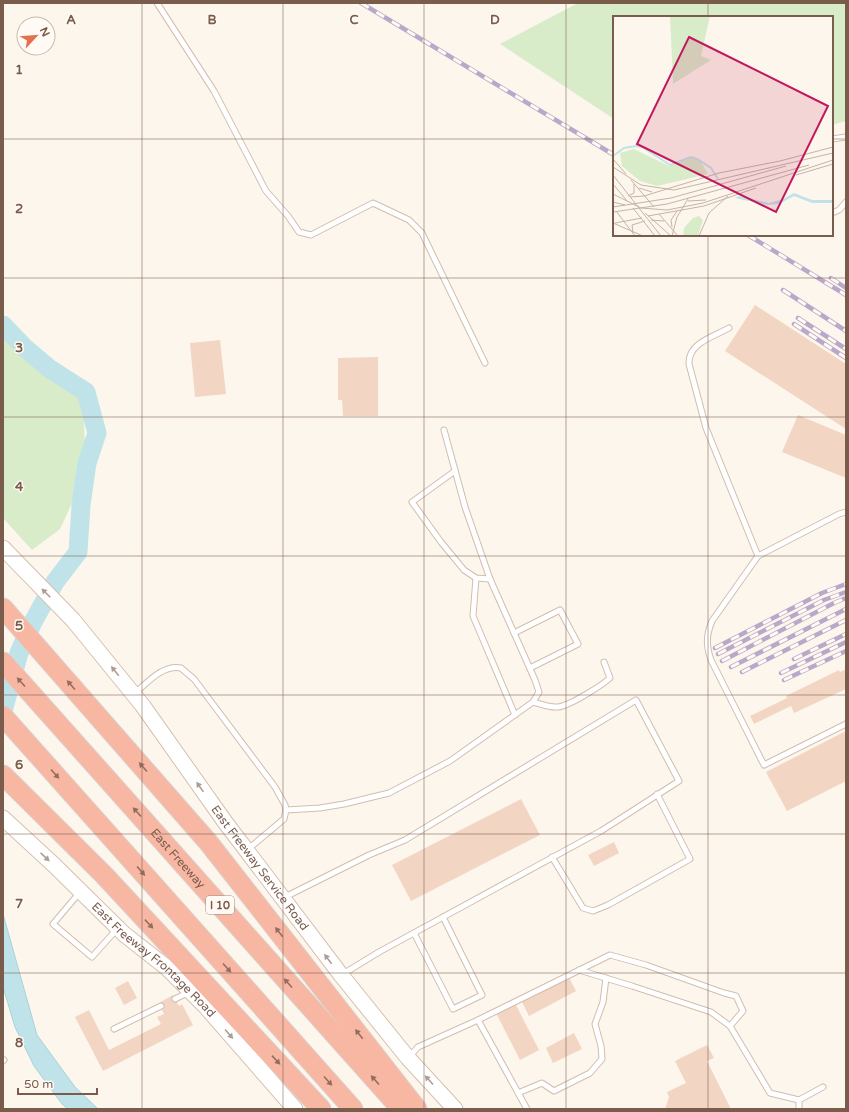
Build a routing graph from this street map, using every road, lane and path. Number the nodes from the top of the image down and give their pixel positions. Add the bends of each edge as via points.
1 (157, 3) edge
2 (846, 136) edge
3 (833, 139) edge
4 (846, 202) edge
5 (833, 212) edge
6 (729, 328) dead end
7 (485, 363) dead end
8 (444, 430) dead end
9 (455, 471) junction
10 (846, 512) edge
11 (3, 548) edge
12 (758, 556) junction
13 (476, 578) junction
14 (490, 579) junction
15 (3, 608) edge
16 (3, 614) edge
17 (514, 633) junction
18 (46, 656) junction
19 (3, 662) edge
20 (604, 662) dead end
21 (530, 668) junction
22 (133, 694) junction
23 (533, 702) junction
24 (515, 715) junction
25 (3, 716) edge
26 (846, 724) edge
27 (3, 775) edge
28 (3, 782) edge
29 (657, 794) junction
30 (286, 810) junction
31 (3, 818) edge
32 (56, 827) junction
33 (247, 851) junction
34 (552, 857) junction
35 (81, 892) junction
36 (282, 898) junction
37 (442, 917) junction
38 (118, 928) junction
39 (414, 933) junction
40 (579, 970) junction
41 (341, 975) junction
42 (606, 978) junction
43 (190, 992) junction
44 (175, 999) dead end
45 (161, 1006) dead end
46 (478, 1020) junction
47 (730, 1026) junction
48 (114, 1029) dead end
49 (408, 1058) junction
50 (823, 1087) dead end
51 (518, 1093) junction
52 (799, 1100) junction
53 (296, 1109) edge
54 (321, 1109) edge
55 (353, 1109) edge
56 (401, 1109) edge
57 (418, 1109) edge
58 (455, 1109) edge
59 (527, 1109) edge
60 (799, 1109) edge

1 - 7 lane via 214,91 266,191 299,232 311,235 373,203 410,220 422,233
2 - 3 lane
4 - 5 lane
6 - 12 lane via 695,347 689,356 689,364 706,428
8 - 9 lane
9 - 13 lane via 412,502 464,570
9 - 14 lane
10 - 12 lane
22 -> 11 main road, East Freeway Service Road via 73,620
12 - 26 lane via 712,621 707,646 711,660 764,765
13 - 14 lane
13 - 24 lane via 473,616
14 - 17 lane
15 - 18 highway
16 - 18 highway
17 - 21 lane
17 - 21 lane via 560,610 578,644
57 -> 18 highway via 222,860
56 -> 19 highway, East Freeway / I 10
20 - 23 lane via 610,678 602,685 560,707
21 - 23 lane via 539,692
22 - 30 lane via 162,671 181,668 188,673 275,787
33 -> 22 main road, East Freeway Service Road
23 - 24 lane
24 - 30 lane via 450,761 389,793 344,804
25 -> 55 highway
27 - 32 highway
28 - 32 highway
29 - 34 lane via 601,831
29 - 34 lane via 690,859 593,911 583,908
29 - 36 lane via 679,781 636,700 405,840
30 - 33 lane via 284,819
31 -> 35 main road, East Freeway Frontage Road
32 -> 54 highway via 104,875
33 - 36 main road, East Freeway Service Road
34 - 37 lane
35 - 38 main road, East Freeway Frontage Road
35 - 38 lane via 52,924 92,957
41 -> 36 main road, East Freeway Service Road
37 - 39 lane
37 - 39 lane via 482,995 453,1009
38 - 43 main road, East Freeway Frontage Road via 166,967
39 - 41 lane
40 - 42 lane
40 - 46 lane
40 - 47 lane via 610,955 736,996 743,1011
41 - 49 main road, East Freeway Service Road
42 - 47 lane via 711,1012
42 - 51 lane via 603,1002 595,1024 602,1059 590,1073 554,1091 542,1083
43 - 44 lane
43 -> 53 main road, East Freeway Frontage Road
45 - 48 lane
46 - 49 lane via 418,1047
46 - 51 lane
47 - 52 lane via 770,1093
58 -> 49 main road, East Freeway Service Road
50 - 52 lane
51 - 59 lane
52 - 60 lane

